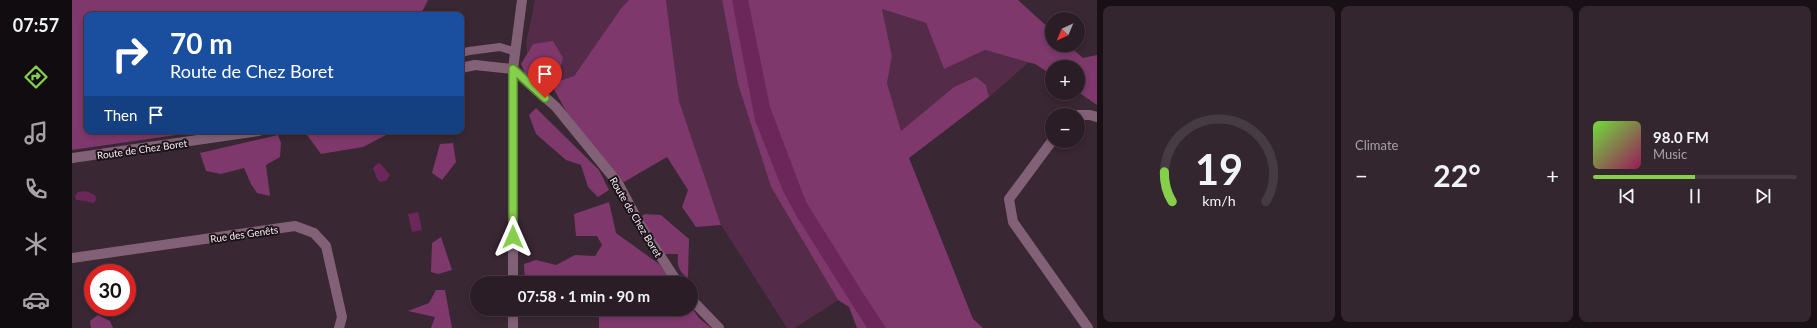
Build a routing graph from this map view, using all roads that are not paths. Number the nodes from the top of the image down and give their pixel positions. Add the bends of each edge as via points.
1 (522, 0) edge
2 (516, 52) junction
3 (464, 53) edge
4 (464, 67) edge
5 (513, 69) junction
6 (1085, 115) edge
7 (1097, 117) edge
8 (238, 134) edge
9 (1047, 148) edge
10 (72, 158) edge
11 (72, 258) edge
12 (513, 276) edge
13 (673, 276) edge
14 (698, 306) edge
15 (513, 316) edge
16 (339, 328) edge
17 (513, 328) edge
18 (720, 328) edge
19 (1088, 328) edge

1 - 2 street
2 - 3 lane via 500,47
2 - 5 street
4 - 5 street via 475,65
5 - 12 street
5 - 13 street, Route de Chez Boret via 556,107 618,183 642,228
6 - 7 street
8 - 10 street, Route de Chez Boret
9 - 19 street via 1009,199 1013,222
11 - 16 street, Rue des Genêts via 295,226 314,233 326,246 342,317
14 - 18 street
15 - 17 street

